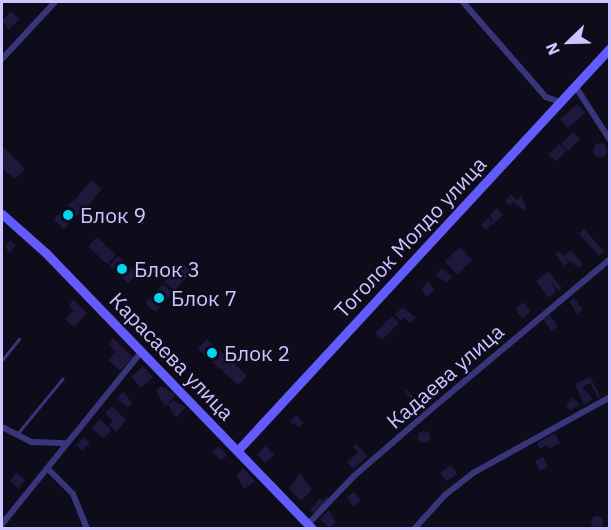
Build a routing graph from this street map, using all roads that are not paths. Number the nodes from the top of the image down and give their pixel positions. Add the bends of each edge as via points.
1 (55, 2) edge
2 (463, 2) edge
3 (609, 48) edge
4 (2, 59) edge
5 (575, 86) junction
6 (560, 102) junction
7 (609, 140) edge
8 (2, 214) edge
9 (609, 259) edge
10 (19, 339) dead end
11 (142, 351) junction
12 (2, 360) edge
13 (63, 378) dead end
14 (609, 397) edge
15 (2, 427) edge
16 (17, 434) junction
17 (67, 443) junction
18 (238, 450) junction
19 (48, 469) junction
20 (2, 524) edge
21 (310, 526) edge
22 (87, 528) edge
23 (415, 528) edge

1 - 4 street
2 - 6 street via 546,97
3 - 5 street, Тоголок Молдо улица
5 - 6 street, Тоголок Молдо улица
5 - 7 street
6 - 18 street, Тоголок Молдо улица
8 - 11 street, Карасаева улица
9 - 21 street, Кадаева улица via 396,440
10 - 12 lane
11 - 17 street
11 - 18 street, Карасаева улица
13 - 16 lane
14 - 23 street via 473,473 445,495
15 - 16 street
16 - 17 street via 32,442
17 - 19 street
18 - 21 street, Карасаева улица
19 - 20 street
19 - 22 street via 73,494

